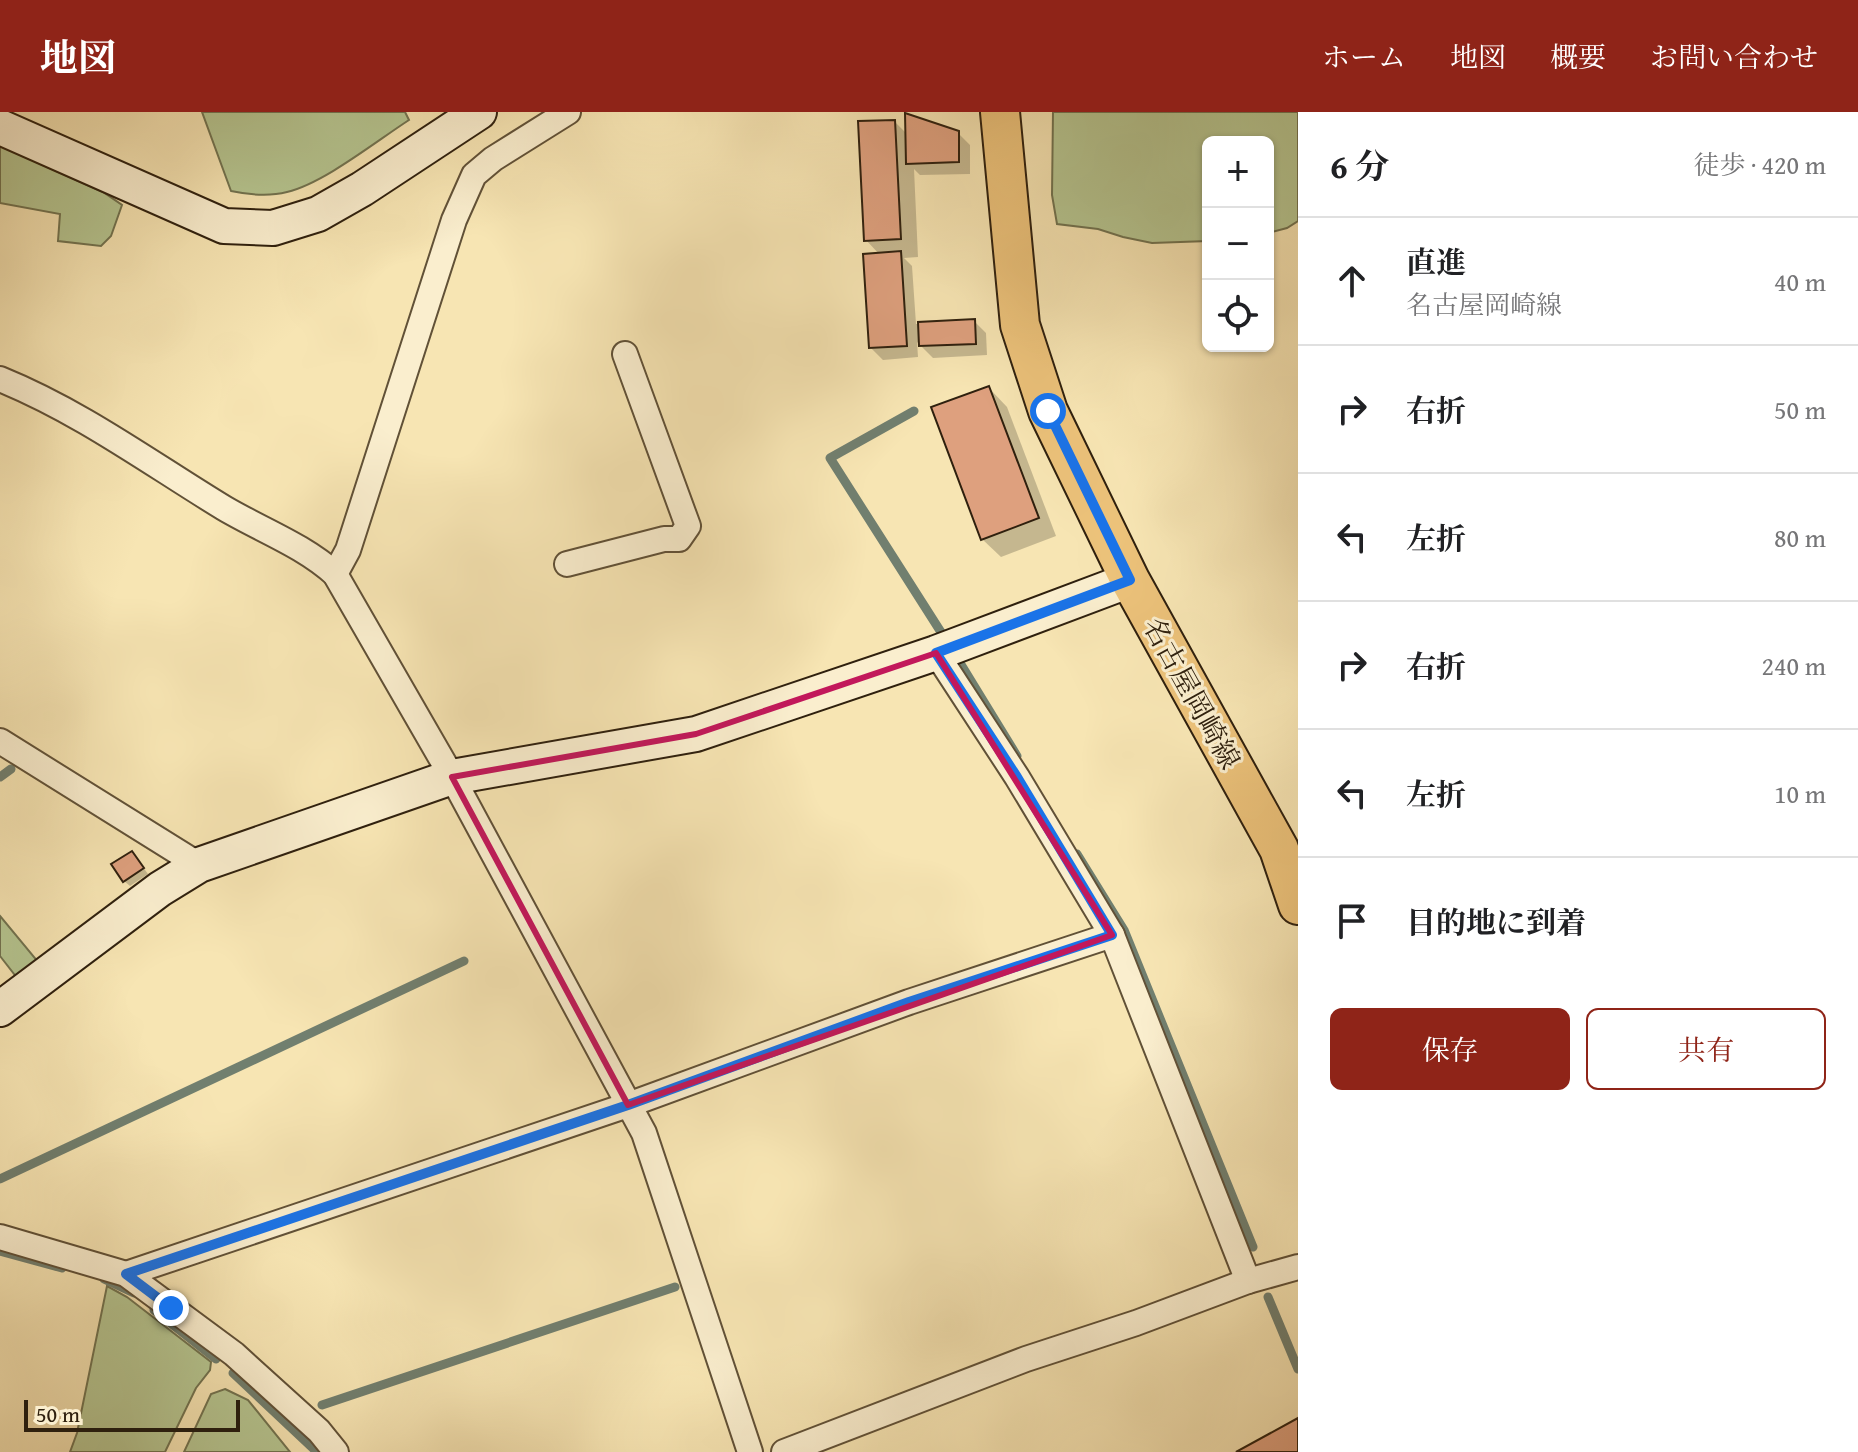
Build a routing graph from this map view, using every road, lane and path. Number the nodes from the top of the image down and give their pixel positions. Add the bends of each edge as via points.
1 (479, 112) edge
2 (568, 112) edge
3 (1000, 112) edge
4 (0, 127) edge
5 (625, 354) dead end
6 (0, 379) edge
7 (567, 564) dead end
8 (335, 574) junction
9 (1130, 580) junction
10 (936, 653) junction
11 (0, 741) edge
12 (452, 777) junction
13 (199, 865) junction
14 (1298, 905) edge
15 (1112, 935) junction
16 (0, 1009) edge
17 (628, 1105) junction
18 (0, 1237) edge
19 (1298, 1267) edge
20 (126, 1274) junction
21 (1248, 1281) junction
22 (336, 1452) edge
23 (750, 1452) edge
24 (784, 1452) edge

1 - 4 street via 318,214 273,228 224,226
2 - 8 street via 474,175 454,220 348,550
3 - 9 main road, 名古屋岡崎線 via 1020,325 1048,411
5 - 7 street via 688,526 679,539
6 - 8 street via 103,430 249,522 314,555
8 - 12 street
9 - 10 street
9 - 14 main road, 名古屋岡崎線 via 1279,849
10 - 12 street via 696,734
10 - 15 street
11 - 13 street
12 - 13 street
12 - 17 street
13 - 16 street
15 - 17 street via 909,1002
15 - 21 street
17 - 20 street
17 - 23 street via 644,1133
18 - 20 street
19 - 21 street
20 - 22 street via 234,1354
21 - 24 street

